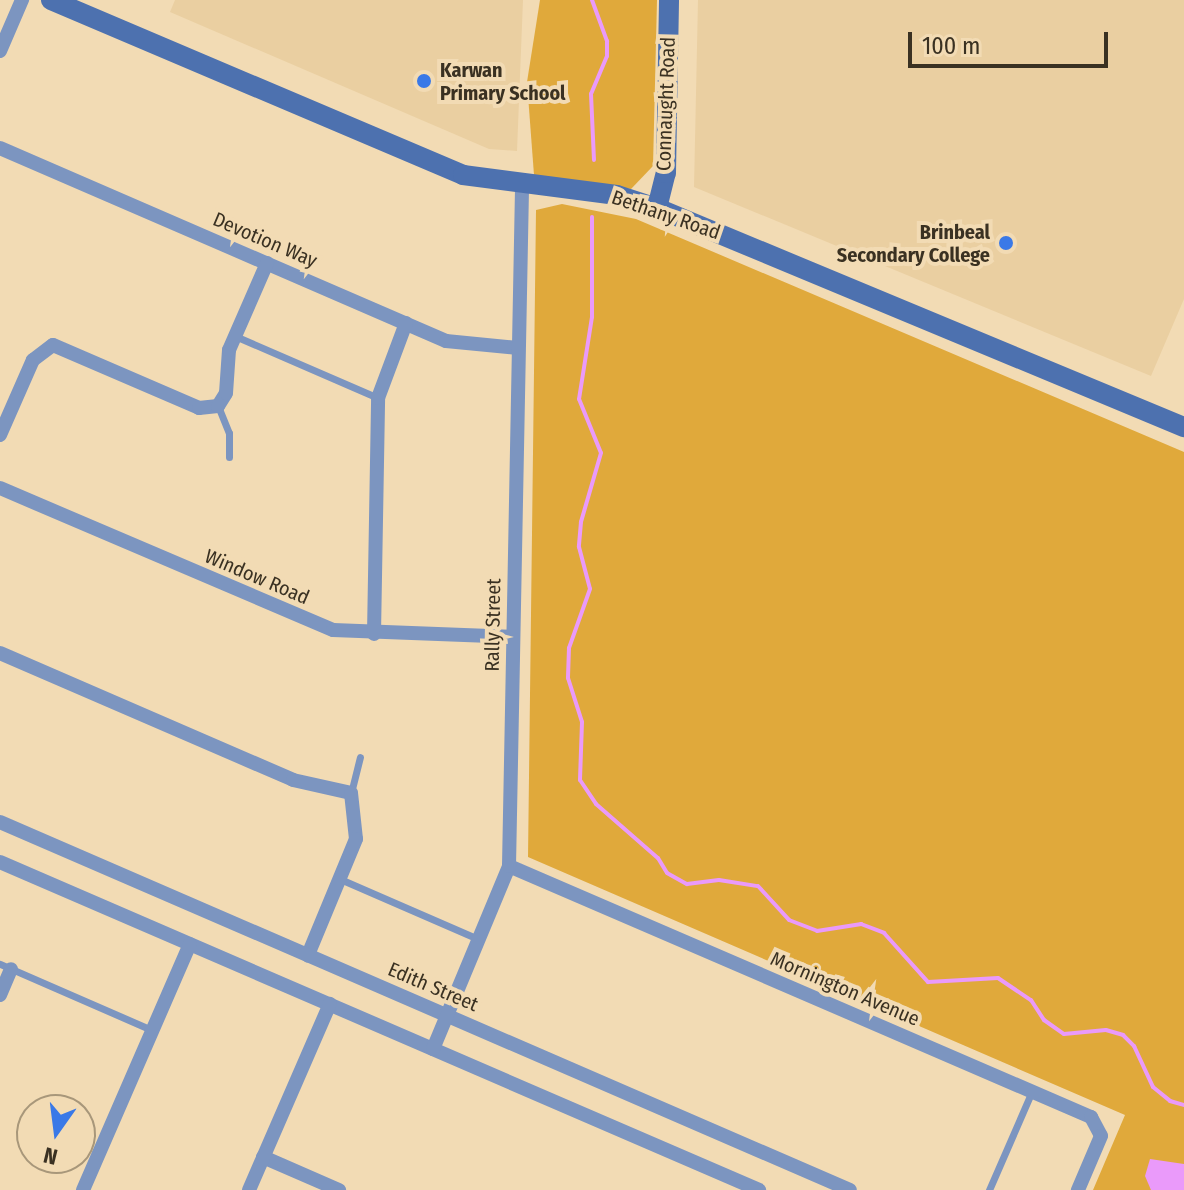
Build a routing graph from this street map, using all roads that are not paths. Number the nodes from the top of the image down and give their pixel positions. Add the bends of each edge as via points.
1 (22, 0) edge
2 (51, 0) edge
3 (669, 0) edge
4 (0, 51) edge
5 (0, 148) edge
6 (522, 186) junction
7 (657, 208) junction
8 (267, 263) junction
9 (406, 323) junction
10 (235, 336) junction
11 (518, 348) junction
12 (378, 398) junction
13 (218, 406) junction
14 (1184, 427) edge
15 (0, 435) edge
16 (229, 457) dead end
17 (0, 488) edge
18 (374, 634) junction
19 (512, 637) junction
20 (0, 653) edge
21 (360, 757) dead end
22 (351, 793) junction
23 (0, 822) edge
24 (0, 862) edge
25 (509, 866) junction
26 (340, 879) junction
27 (481, 940) junction
28 (190, 944) junction
29 (308, 955) junction
30 (6, 966) edge
31 (0, 995) edge
32 (330, 1004) junction
33 (448, 1015) junction
34 (153, 1031) junction
35 (433, 1049) junction
36 (1032, 1091) junction
37 (263, 1157) junction
38 (752, 1189) edge
39 (83, 1190) edge
40 (249, 1190) edge
41 (339, 1190) edge
42 (850, 1190) edge
43 (989, 1190) edge
44 (1078, 1190) edge

1 - 4 street
2 - 6 street, Bethany Road via 437,165
3 - 7 street, Connaught Road via 666,173
5 - 8 street, Devotion Way
6 - 7 street, Bethany Road via 617,195
6 - 11 street, Rally Street
7 - 14 street, Bethany Road
8 - 9 street, Devotion Way
8 - 10 street
9 - 11 street, Devotion Way via 463,346
9 - 12 street
10 - 12 lane
10 - 13 street via 227,361 225,400
11 - 19 street, Rally Street
12 - 18 street
13 - 15 street via 199,408 53,345 33,360
13 - 16 lane via 229,433
17 - 18 street, Window Road via 319,626
18 - 19 street, Window Road
19 - 25 street, Rally Street
20 - 22 street via 293,780
21 - 22 lane
22 - 26 street via 356,839
23 - 29 street, Edith Street
24 - 28 street
25 - 27 street, Rally Street
25 - 36 street, Mornington Avenue
26 - 27 lane
26 - 29 street
27 - 33 street, Rally Street
28 - 32 street
28 - 34 street
29 - 33 street, Edith Street
30 - 31 street
30 - 34 lane
32 - 35 street
32 - 37 street
33 - 35 street, Rally Street
33 - 42 street, Edith Street
34 - 39 street
35 - 38 street
36 - 43 lane
36 - 44 street, Mornington Avenue via 1091,1117 1100,1127
37 - 40 street
37 - 41 street

